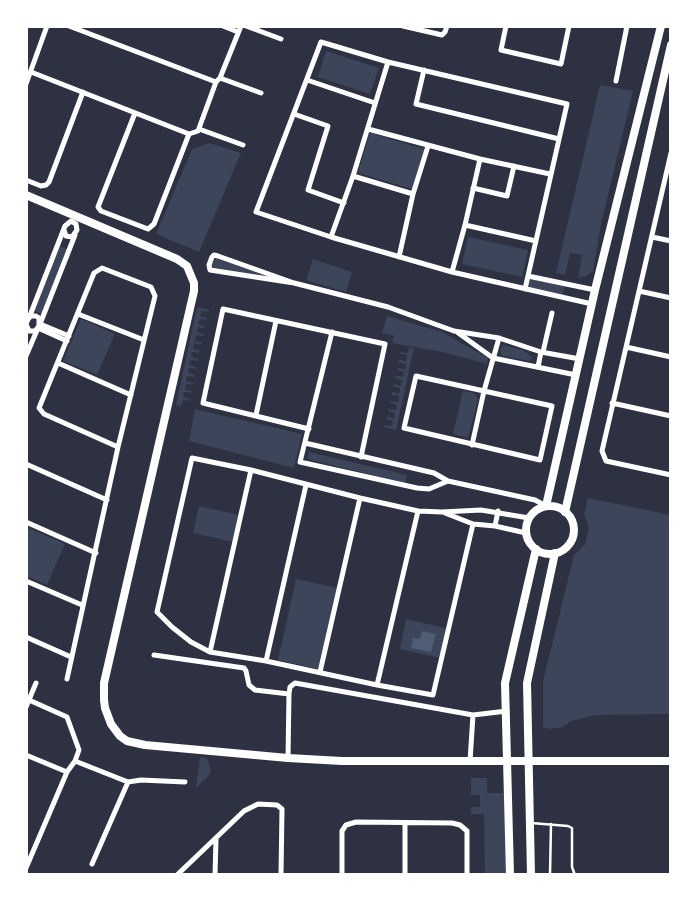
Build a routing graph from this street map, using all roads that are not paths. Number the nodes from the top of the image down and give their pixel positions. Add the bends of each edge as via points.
1 (47, 26) edge
2 (69, 26) edge
3 (223, 26) edge
4 (246, 26) edge
5 (403, 26) edge
6 (447, 26) edge
7 (506, 26) edge
8 (569, 26) edge
9 (627, 26) edge
10 (661, 26) edge
11 (239, 29) edge
12 (281, 39) dead end
13 (671, 45) edge
14 (388, 62) junction
15 (424, 70) junction
16 (31, 72) junction
17 (218, 80) junction
18 (306, 80) junction
19 (616, 81) dead end
20 (26, 84) edge
21 (83, 92) junction
22 (261, 94) dead end
23 (375, 104) junction
24 (135, 112) junction
25 (294, 114) junction
26 (639, 116) junction
27 (654, 121) junction
28 (199, 129) junction
29 (368, 129) junction
30 (189, 134) junction
31 (559, 139) junction
32 (243, 145) dead end
33 (428, 146) junction
34 (671, 153) edge
35 (480, 159) junction
36 (514, 166) junction
37 (550, 174) junction
38 (353, 176) junction
39 (26, 180) edge
40 (664, 180) junction
41 (671, 182) edge
42 (473, 188) junction
43 (413, 194) junction
44 (26, 195) edge
45 (344, 203) junction
46 (61, 210) junction
47 (88, 222) junction
48 (465, 225) junction
49 (64, 228) junction
50 (76, 233) junction
51 (331, 237) junction
52 (652, 237) junction
53 (536, 241) junction
54 (671, 241) edge
55 (399, 257) junction
56 (452, 272) junction
57 (528, 276) junction
58 (294, 283) junction
59 (526, 289) junction
60 (596, 290) junction
61 (639, 291) junction
62 (671, 298) edge
63 (592, 304) junction
64 (552, 313) dead end
65 (78, 314) junction
66 (276, 321) junction
67 (27, 322) edge
68 (39, 326) junction
69 (454, 330) junction
70 (332, 332) junction
71 (68, 338) junction
72 (499, 338) junction
73 (144, 340) junction
74 (626, 347) junction
75 (542, 352) junction
76 (26, 356) edge
77 (671, 357) edge
78 (493, 358) junction
79 (580, 359) junction
80 (58, 364) junction
81 (538, 367) junction
82 (576, 375) junction
83 (484, 391) junction
84 (131, 395) junction
85 (612, 403) junction
86 (256, 415) junction
87 (671, 416) edge
88 (309, 429) junction
89 (305, 443) junction
90 (472, 444) junction
91 (118, 447) junction
92 (361, 457) junction
93 (27, 464) edge
94 (251, 470) junction
95 (671, 476) edge
96 (448, 481) junction
97 (306, 485) junction
98 (360, 498) junction
99 (107, 500) junction
100 (546, 506) junction
101 (418, 511) junction
102 (498, 511) junction
103 (442, 512) junction
104 (565, 512) junction
105 (530, 518) junction
106 (26, 522) edge
107 (473, 524) junction
108 (495, 526) junction
109 (526, 533) junction
110 (536, 549) junction
111 (96, 552) junction
112 (555, 553) junction
113 (26, 581) edge
114 (82, 605) junction
115 (26, 637) edge
116 (210, 652) junction
117 (154, 656) dead end
118 (71, 657) junction
119 (266, 660) junction
120 (320, 672) junction
121 (67, 680) dead end
122 (36, 684) dead end
123 (378, 685) junction
124 (289, 694) junction
125 (29, 700) junction
126 (26, 707) edge
127 (506, 711) junction
128 (473, 715) junction
129 (26, 755) edge
130 (288, 758) junction
131 (528, 760) junction
132 (75, 761) junction
133 (470, 761) junction
134 (508, 761) junction
135 (671, 762) edge
136 (67, 772) junction
137 (128, 782) junction
138 (185, 782) dead end
139 (530, 823) junction
140 (405, 824) junction
141 (552, 824) junction
142 (216, 839) junction
143 (92, 864) dead end
144 (26, 868) edge
145 (177, 875) edge
146 (215, 875) edge
147 (281, 875) edge
148 (342, 875) edge
149 (405, 875) edge
150 (468, 875) edge
151 (510, 875) edge
152 (531, 875) edge
153 (550, 875) edge
154 (575, 875) edge

1 - 16 street
2 - 17 street
3 - 11 street
4 - 12 street
5 - 6 street via 442,35
7 - 8 street via 501,50 561,64
9 - 19 street
10 - 26 main road
11 - 17 street
13 - 27 main road
14 - 15 street
14 - 18 street via 321,42
14 - 23 street
15 - 31 street via 416,104
15 - 31 street via 567,104
16 - 20 street
16 - 21 street
17 - 22 street
17 - 28 street
18 - 23 street
18 - 25 street
21 - 24 street
21 - 39 street via 49,182 42,186
23 - 29 street
24 - 30 street
24 - 30 street via 98,203 101,211 143,228 151,227
25 - 45 street via 328,126 308,190
25 - 51 street via 256,212
26 - 27 main road via 644,121
26 - 60 main road
27 - 104 main road
28 - 30 street
28 - 32 street
29 - 33 street
29 - 38 street
31 - 37 street
33 - 35 street
33 - 43 street
34 - 40 street
35 - 36 street
35 - 42 street
36 - 37 street
36 - 42 street via 507,196
37 - 53 street
38 - 43 street
38 - 45 street
40 - 41 street
40 - 52 street
42 - 48 street
43 - 55 street
44 - 46 main road
45 - 51 street
46 - 47 main road
46 - 49 street
47 - 50 street via 81,224
47 - 130 main road via 181,261 189,270 194,287 104,683 108,716 120,736 134,743
48 - 53 street
48 - 56 street
49 - 50 street via 68,238
49 - 50 street via 68,222 74,222
49 - 67 street
50 - 68 street
51 - 55 street
52 - 54 street
52 - 61 street
53 - 57 street
55 - 56 street
56 - 59 street
57 - 59 street
57 - 60 street
58 - 58 street via 214,255 209,265 210,270
58 - 69 street via 388,307
59 - 63 street
60 - 63 main road
61 - 62 street
61 - 74 street
63 - 79 main road
64 - 75 street
65 - 71 street
65 - 73 street
65 - 73 street via 94,274 104,268 151,287 155,296
66 - 70 street
66 - 86 street
66 - 86 street via 224,309 203,403
67 - 68 street via 30,332 35,332
67 - 68 street via 37,316
68 - 71 street
68 - 76 street
69 - 72 street
69 - 78 street
70 - 88 street
70 - 92 street via 384,344
71 - 80 street
72 - 75 street
72 - 78 street
73 - 84 street
74 - 77 street
74 - 85 street
75 - 79 street
75 - 81 street
78 - 81 street
78 - 83 street
79 - 82 main road
80 - 84 street
80 - 91 street via 39,410
81 - 82 street
82 - 100 main road
83 - 90 street
83 - 90 street via 416,376 404,428
83 - 90 street via 552,406 540,460
84 - 91 street
85 - 87 street
85 - 95 street via 602,448 606,461
86 - 88 street
88 - 89 street
89 - 92 street
89 - 96 street via 300,462 417,488 429,489
91 - 99 street
92 - 96 street via 434,473
93 - 99 street
94 - 97 street
94 - 116 street
94 - 116 street via 192,458 157,612 191,642
96 - 100 street via 535,500
97 - 98 street
97 - 119 street
98 - 101 street
98 - 120 street
99 - 111 street
100 - 104 main road
100 - 105 main road
101 - 103 street
101 - 123 street
102 - 103 street
102 - 105 street
102 - 108 street
103 - 107 street
104 - 112 main road via 573,522 573,538 562,551
105 - 109 main road
106 - 111 street
107 - 108 street
107 - 123 street via 433,695
108 - 109 street
109 - 110 main road
110 - 112 main road via 547,554
110 - 127 main road via 506,683
111 - 114 street
112 - 131 main road via 527,682
113 - 114 street
114 - 118 street
115 - 118 street
116 - 119 street
117 - 124 street via 244,668 249,685 255,690
118 - 121 street
119 - 120 street
120 - 123 street
122 - 125 street
124 - 128 street via 295,683
124 - 130 street
125 - 126 street
125 - 132 street via 68,716 79,750
127 - 128 street
127 - 134 main road
128 - 133 street
129 - 136 street
130 - 133 main road
131 - 134 main road
131 - 135 main road
131 - 139 main road
132 - 136 street
132 - 137 street
133 - 134 main road
134 - 151 main road
136 - 144 street
137 - 138 street
137 - 143 street
139 - 141 lane
139 - 152 main road
140 - 148 street via 356,822 345,826 342,832
140 - 149 street
140 - 150 street via 460,825 467,831
141 - 153 lane
141 - 154 lane via 572,828
142 - 145 street
142 - 146 street
142 - 147 street via 244,811 258,804 277,805 282,809

